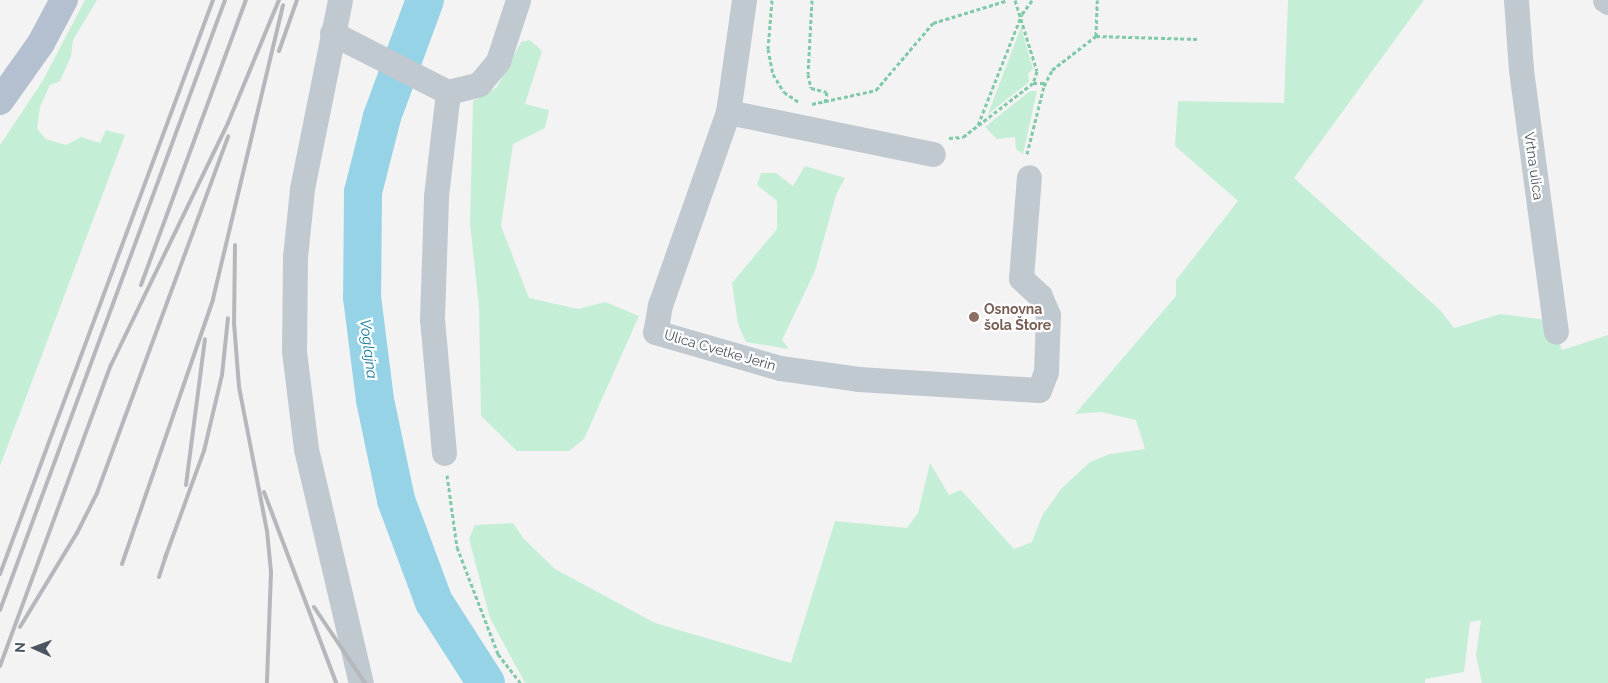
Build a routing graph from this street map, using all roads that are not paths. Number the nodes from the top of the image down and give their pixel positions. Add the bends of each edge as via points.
1 (64, 0) edge
2 (340, 0) edge
3 (518, 0) edge
4 (744, 0) edge
5 (1516, 0) edge
6 (332, 32) junction
7 (448, 92) junction
8 (0, 101) edge
9 (728, 112) junction
10 (927, 152) road end
11 (1030, 177) road end
12 (1556, 332) dead end
13 (444, 453) road end
14 (361, 683) edge

1 - 8 main road via 41,43
2 - 6 street
3 - 7 street via 498,61 479,84
4 - 9 street, Ulica Cvetke Jerin
5 - 12 street, Vrtna ulica via 1521,70
6 - 7 street
6 - 14 street via 302,189 295,257 294,351 306,449
7 - 13 street via 436,196 432,320
9 - 10 street
9 - 11 street, Ulica Cvetke Jerin via 660,304 655,332 780,368 858,378 1038,390 1046,372 1048,315 1040,296 1021,278

